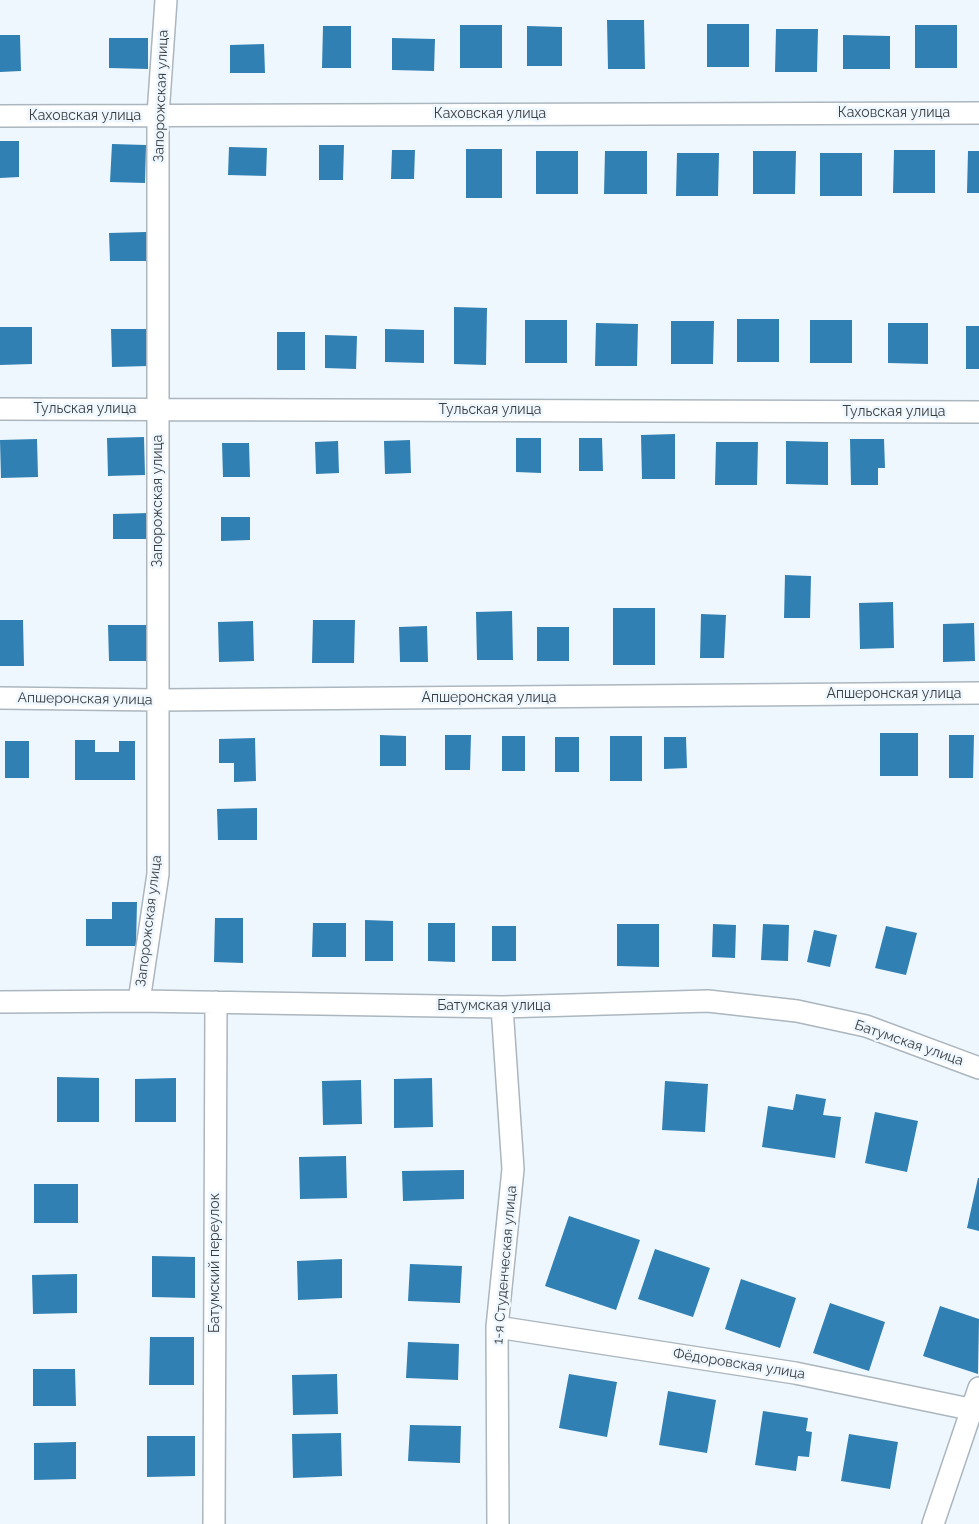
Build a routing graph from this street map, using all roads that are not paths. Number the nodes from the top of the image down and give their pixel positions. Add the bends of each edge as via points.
1 (166, 0) edge
2 (979, 113) edge
3 (0, 116) edge
4 (158, 116) junction
5 (0, 409) edge
6 (158, 409) junction
7 (979, 412) edge
8 (979, 693) edge
9 (0, 698) edge
10 (159, 700) junction
11 (139, 1001) junction
12 (0, 1002) edge
13 (216, 1002) junction
14 (502, 1007) junction
15 (979, 1068) edge
16 (497, 1327) junction
17 (979, 1388) edge
18 (975, 1410) edge
19 (214, 1524) edge
20 (498, 1524) edge
21 (933, 1524) edge

1 - 4 street, Запорожская улица
2 - 4 street, Каховская улица
3 - 4 street, Каховская улица
4 - 6 street, Запорожская улица
5 - 6 street, Тульская улица
6 - 7 street, Тульская улица
6 - 10 street, Запорожская улица
8 - 10 street, Апшеронская улица
9 - 10 street, Апшеронская улица
10 - 11 street, Запорожская улица via 158,874
11 - 12 street, Батумская улица
11 - 13 street, Батумская улица
13 - 14 street, Батумская улица
13 - 19 street, Батумский переулок
14 - 15 street, Батумская улица via 708,1002 797,1011 866,1026
14 - 16 street, 1-я Студенческая улица via 513,1169
16 - 18 street, Фёдоровская улица via 795,1372
16 - 20 street, 1-я Студенческая улица
17 - 18 street
18 - 21 street

